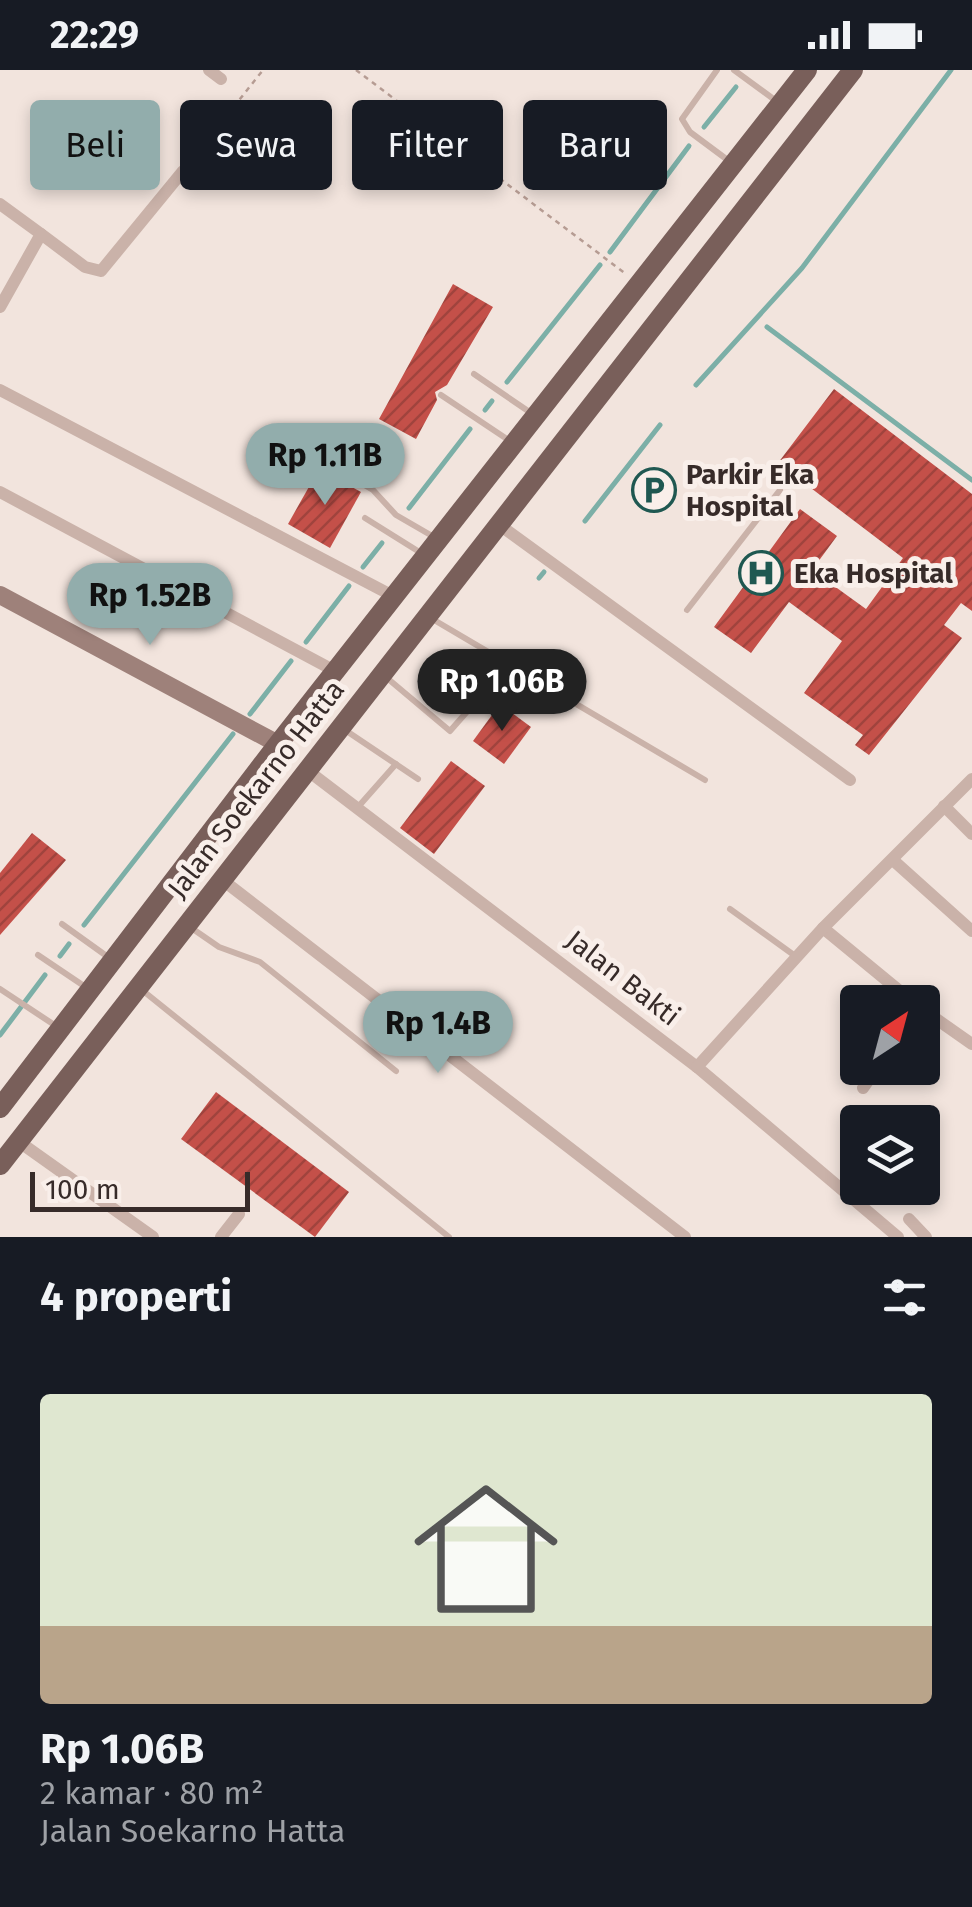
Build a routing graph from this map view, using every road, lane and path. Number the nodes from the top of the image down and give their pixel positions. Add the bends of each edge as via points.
1 (263, 70) edge
2 (356, 70) edge
3 (717, 70) edge
4 (734, 70) edge
5 (807, 70) edge
6 (853, 70) edge
7 (785, 98) junction
8 (239, 100) edge
9 (818, 113) junction
10 (734, 164) junction
11 (180, 173) edge
12 (0, 204) edge
13 (41, 234) junction
14 (641, 286) junction
15 (0, 307) edge
16 (474, 374) dead end
17 (0, 390) edge
18 (441, 394) dead end
19 (536, 417) junction
20 (514, 445) junction
21 (308, 452) dead end
22 (780, 490) dead end
23 (0, 492) edge
24 (365, 518) dead end
25 (501, 526) junction
26 (433, 548) junction
27 (0, 594) edge
28 (394, 597) junction
29 (687, 610) dead end
30 (428, 616) junction
31 (509, 664) junction
32 (335, 671) junction
33 (382, 674) junction
34 (340, 726) junction
35 (278, 744) junction
36 (396, 764) junction
37 (307, 770) junction
38 (418, 779) dead end
39 (972, 779) edge
40 (705, 780) dead end
41 (850, 780) dead end
42 (944, 806) junction
43 (357, 808) junction
44 (972, 834) edge
45 (894, 861) junction
46 (220, 878) junction
47 (730, 908) dead end
48 (62, 924) dead end
49 (184, 924) junction
50 (823, 928) junction
51 (972, 932) edge
52 (38, 956) dead end
53 (799, 958) junction
54 (113, 960) junction
55 (892, 985) edge
56 (137, 986) junction
57 (0, 989) edge
58 (90, 991) junction
59 (940, 1022) edge
60 (61, 1029) junction
61 (972, 1044) edge
62 (697, 1067) junction
63 (396, 1071) dead end
64 (865, 1085) edge
65 (863, 1088) dead end
66 (0, 1108) edge
67 (18, 1141) junction
68 (0, 1165) edge
69 (239, 1214) dead end
70 (909, 1219) dead end
71 (154, 1237) edge
72 (221, 1237) edge
73 (449, 1237) edge
74 (685, 1237) edge
75 (898, 1237) edge
76 (926, 1237) edge

1 - 8 path
2 - 14 path
3 - 10 lane via 682,119
4 - 7 lane
5 - 7 main road, Jalan Soekarno Hatta
6 - 9 main road, Jalan Soekarno Hatta
7 - 9 main road
7 - 10 main road, Jalan Soekarno Hatta
9 - 25 main road, Jalan Soekarno Hatta
10 - 14 main road, Jalan Soekarno Hatta
11 - 13 street via 101,271
12 - 13 street
13 - 15 street
14 - 19 main road, Jalan Soekarno Hatta
16 - 19 lane
17 - 28 street
18 - 20 lane
19 - 20 main road, Jalan Soekarno Hatta
20 - 26 main road, Jalan Soekarno Hatta
21 - 26 lane via 372,490
22 - 29 lane
23 - 32 street
24 - 26 lane
25 - 30 main road, Jalan Soekarno Hatta
25 - 41 street
26 - 28 main road, Jalan Soekarno Hatta
27 - 35 main road
28 - 32 main road, Jalan Soekarno Hatta
30 - 31 lane
30 - 33 main road, Jalan Soekarno Hatta
31 - 33 lane via 450,730
31 - 40 lane
32 - 35 main road, Jalan Soekarno Hatta
33 - 34 main road, Jalan Soekarno Hatta
34 - 36 lane
34 - 37 main road, Jalan Soekarno Hatta
35 - 54 main road, Jalan Soekarno Hatta
36 - 38 lane
36 - 43 lane
37 - 43 street, Jalan Bakti
37 - 46 main road, Jalan Soekarno Hatta
39 - 42 street
42 - 44 street
42 - 45 street
43 - 62 street, Jalan Bakti
45 - 50 street
45 - 51 street
46 - 49 main road, Jalan Soekarno Hatta
46 - 74 street
47 - 53 lane
48 - 54 lane
49 - 56 main road, Jalan Soekarno Hatta
49 - 63 lane via 260,962
50 - 53 street
50 - 55 street
52 - 58 lane
53 - 62 street
54 - 58 main road, Jalan Soekarno Hatta
56 - 67 main road, Jalan Soekarno Hatta
56 - 73 lane
57 - 60 lane
58 - 60 main road, Jalan Soekarno Hatta
59 - 61 street
60 - 66 main road, Jalan Soekarno Hatta
62 - 75 street, Jalan Bakti
64 - 65 street
67 - 68 main road, Jalan Soekarno Hatta
67 - 71 street
69 - 72 street
70 - 76 street

